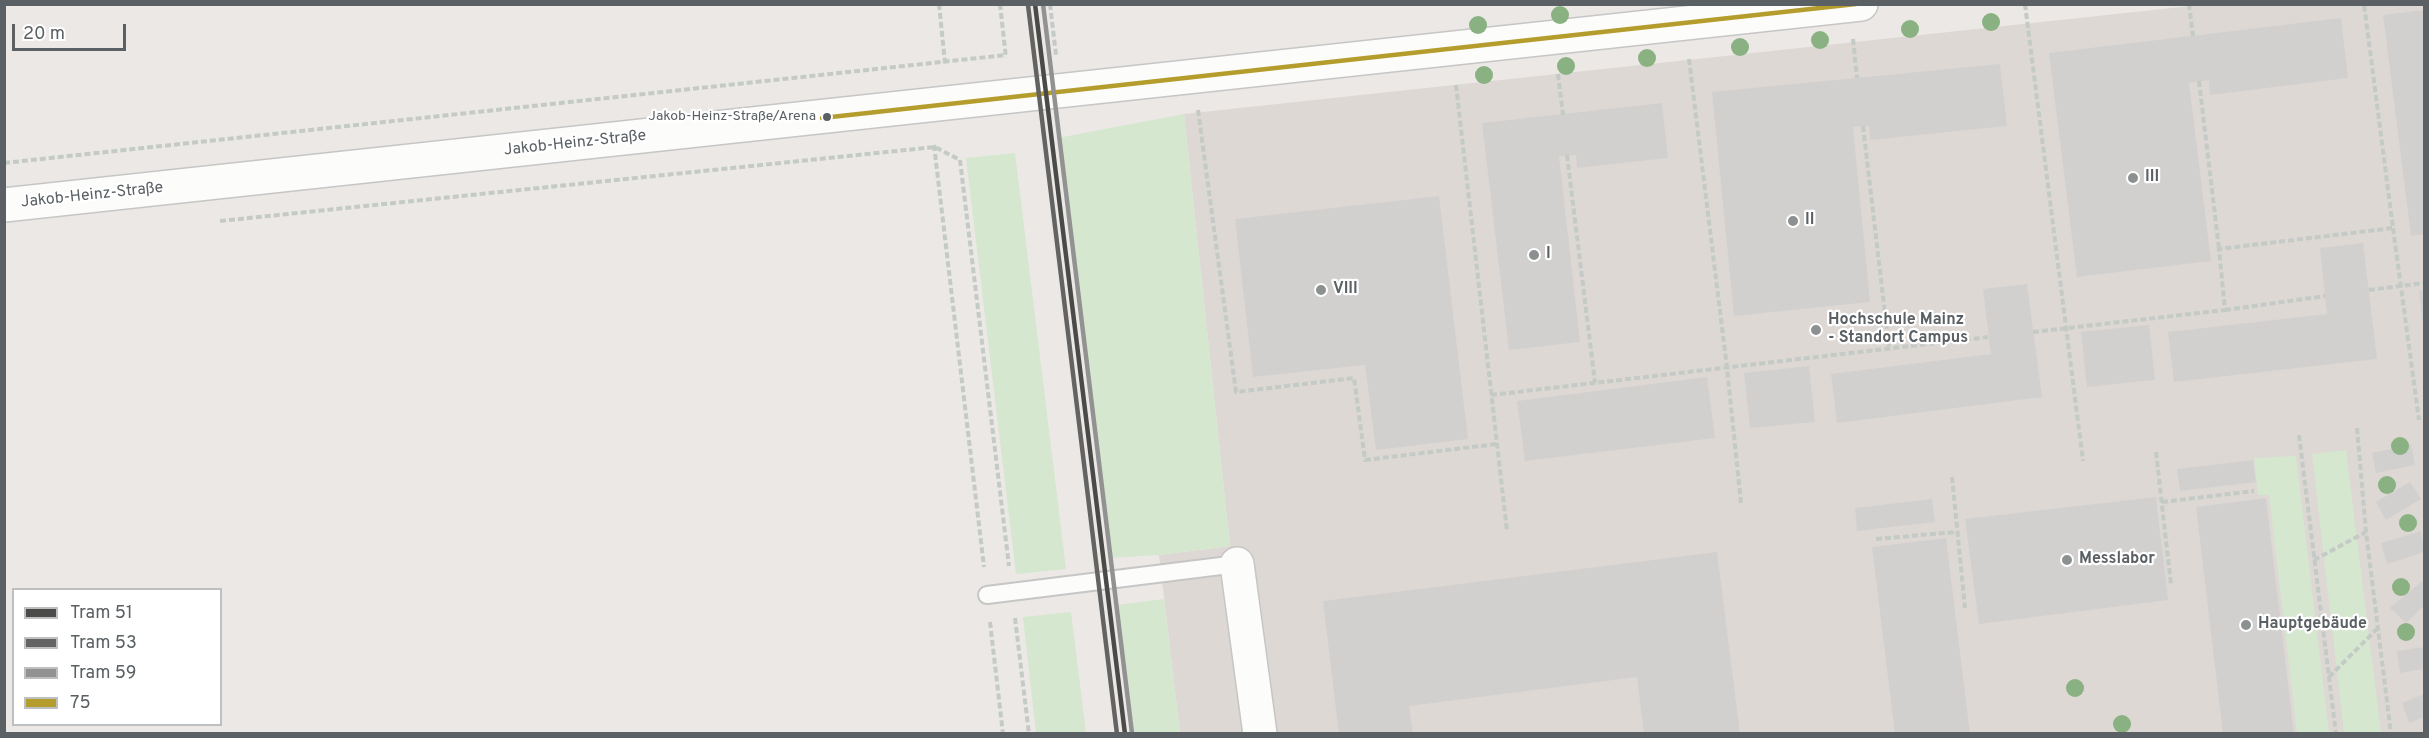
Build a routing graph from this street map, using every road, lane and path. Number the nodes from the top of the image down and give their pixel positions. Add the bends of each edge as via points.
1 (939, 4) edge
2 (1000, 4) edge
3 (1050, 4) edge
4 (1861, 4) edge
5 (2025, 4) edge
6 (2189, 4) edge
7 (2364, 4) edge
8 (1051, 14) dead end
9 (1685, 24) junction
10 (2193, 36) dead end
11 (1554, 38) junction
12 (1452, 49) junction
13 (1006, 55) junction
14 (945, 62) junction
15 (1194, 77) junction
16 (2199, 81) dead end
17 (1010, 98) junction
18 (940, 104) junction
19 (1563, 115) dead end
20 (1863, 126) dead end
21 (934, 147) junction
22 (1567, 155) dead end
23 (4, 163) edge
24 (4, 205) edge
25 (219, 221) dead end
26 (2393, 228) junction
27 (2219, 249) junction
28 (2424, 283) edge
29 (2400, 286) junction
30 (2369, 290) dead end
31 (2325, 296) dead end
32 (2225, 310) junction
33 (2067, 328) junction
34 (2033, 332) dead end
35 (1988, 337) dead end
36 (1888, 348) junction
37 (1727, 368) junction
38 (1595, 383) junction
39 (1491, 395) junction
40 (2419, 420) dead end
41 (2357, 428) dead end
42 (2299, 435) dead end
43 (1497, 444) junction
44 (2156, 452) dead end
45 (2083, 461) dead end
46 (1952, 477) dead end
47 (2254, 491) dead end
48 (1741, 502) dead end
49 (2162, 502) junction
50 (1507, 531) dead end
51 (1956, 532) junction
52 (2366, 532) junction
53 (1876, 539) dead end
54 (2314, 560) junction
55 (1237, 564) joint
56 (2170, 585) dead end
57 (1012, 592) junction
58 (987, 595) junction
59 (1965, 608) dead end
60 (2378, 628) junction
61 (2329, 677) junction
62 (2390, 733) edge
63 (1003, 734) edge
64 (1029, 734) edge
65 (1260, 734) edge
66 (2336, 734) edge

1 - 14 path
2 - 13 path
3 - 8 path
4 - 9 street, Jakob-Heinz-Straße
5 - 33 path
6 - 10 path
7 - 26 path
9 - 11 street, Jakob-Heinz-Straße
9 - 37 path
11 - 12 street, Jakob-Heinz-Straße
11 - 19 path
12 - 15 street, Jakob-Heinz-Straße
12 - 39 path
13 - 14 path
13 - 17 path
14 - 18 path
14 - 23 path
15 - 17 street, Jakob-Heinz-Straße
15 - 43 path via 1236,392 1354,378 1365,460
16 - 27 path
17 - 18 street, Jakob-Heinz-Straße
18 - 21 path
18 - 24 street, Jakob-Heinz-Straße
20 - 36 path
21 - 25 path
21 - 57 path via 960,160
21 - 58 path
22 - 38 path
26 - 27 path
26 - 29 path
27 - 32 path
28 - 29 path
29 - 30 path
29 - 40 path
31 - 32 path
32 - 33 path
33 - 34 path
33 - 45 path
35 - 36 path
36 - 37 path
37 - 38 path
37 - 48 path
38 - 39 path
39 - 43 path
41 - 52 path
42 - 54 path
43 - 50 path
44 - 49 path
46 - 51 path
47 - 49 path
49 - 56 path
51 - 53 path
51 - 59 path
52 - 54 path
52 - 60 path
54 - 61 path
55 - 57 lane
55 - 65 street
57 - 58 lane
57 - 64 path
58 - 63 path
60 - 61 path
60 - 62 path
61 - 66 path

